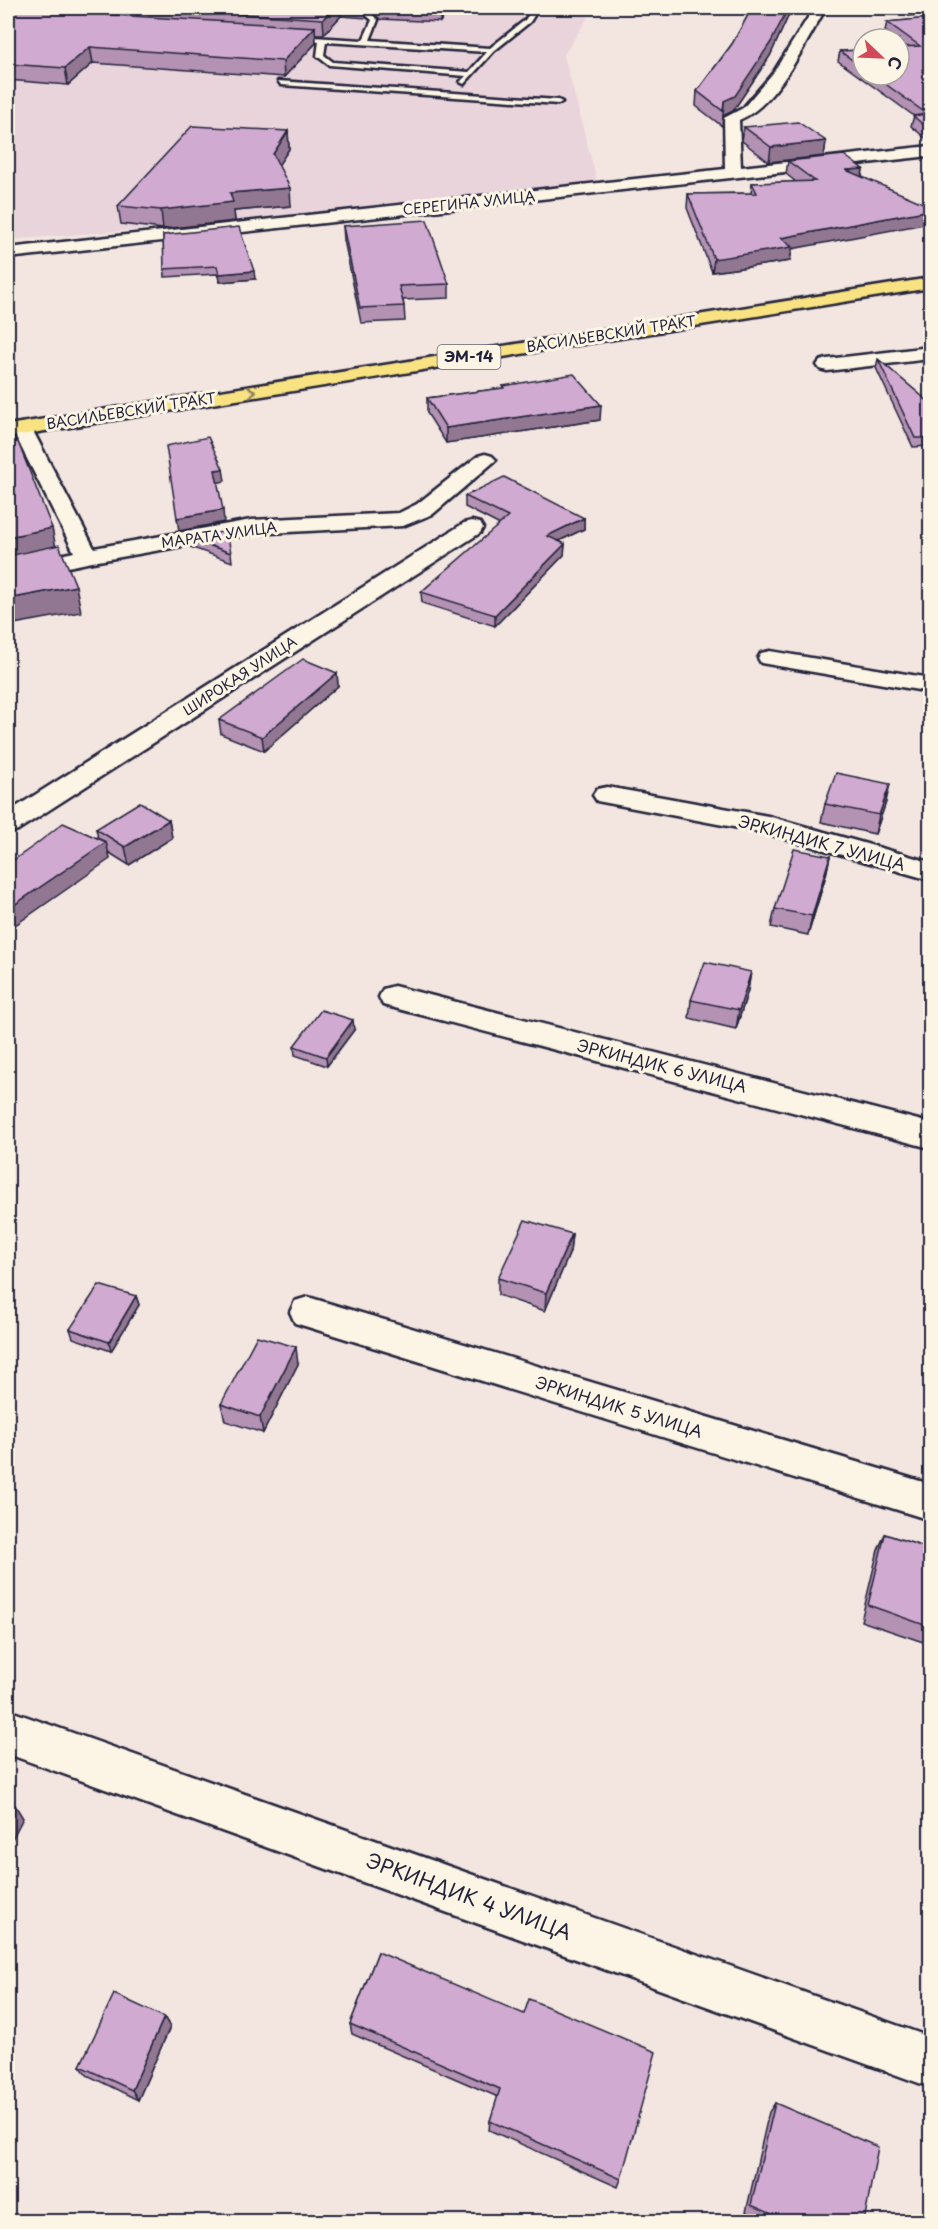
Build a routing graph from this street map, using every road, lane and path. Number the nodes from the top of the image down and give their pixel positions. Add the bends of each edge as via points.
1 (351, 8) edge
2 (529, 8) edge
3 (820, 8) edge
4 (287, 37) edge
5 (323, 40) junction
6 (366, 42) junction
7 (492, 50) junction
8 (471, 74) junction
9 (281, 83) edge
10 (453, 95) junction
11 (558, 102) dead end
12 (930, 151) edge
13 (733, 172) junction
14 (8, 253) edge
15 (930, 270) edge
16 (930, 283) edge
17 (930, 353) edge
18 (827, 365) dead end
19 (12, 425) edge
20 (485, 460) dead end
21 (472, 528) dead end
22 (87, 556) junction
23 (8, 573) edge
24 (770, 658) dead end
25 (930, 685) edge
26 (607, 795) dead end
27 (8, 824) edge
28 (930, 872) edge
29 (394, 997) dead end
30 (930, 1136) edge
31 (308, 1312) dead end
32 (930, 1502) edge
33 (8, 1732) edge
34 (930, 2062) edge

1 - 6 lane via 363,9 375,20
2 - 7 lane via 532,14 528,21
3 - 13 street via 779,75 748,111 730,118
4 - 5 lane
5 - 6 lane
5 - 8 lane via 320,56 331,64
6 - 7 lane
7 - 8 lane
8 - 10 lane
9 - 10 lane
10 - 11 lane
12 - 13 street, СЕРЕГИНА УЛИЦА
13 - 14 street, СЕРЕГИНА УЛИЦА
15 - 19 main road, ВАСИЛЬЕВСКИЙ ТРАКТ / ЭМ-14
19 -> 16 main road, ВАСИЛЬЕВСКИЙ ТРАКТ / ЭМ-14
17 - 18 street
19 - 22 street
20 - 22 street, МАРАТА УЛИЦА via 425,509 403,519 251,527
21 - 27 street, ШИРОКАЯ УЛИЦА
22 - 23 street, МАРАТА УЛИЦА
24 - 25 street
26 - 28 street, ЭРКИНДИК 7 УЛИЦА via 768,825
29 - 30 street, ЭРКИНДИК 6 УЛИЦА
31 - 32 street, ЭРКИНДИК 5 УЛИЦА
33 - 34 street, ЭРКИНДИК 4 УЛИЦА

